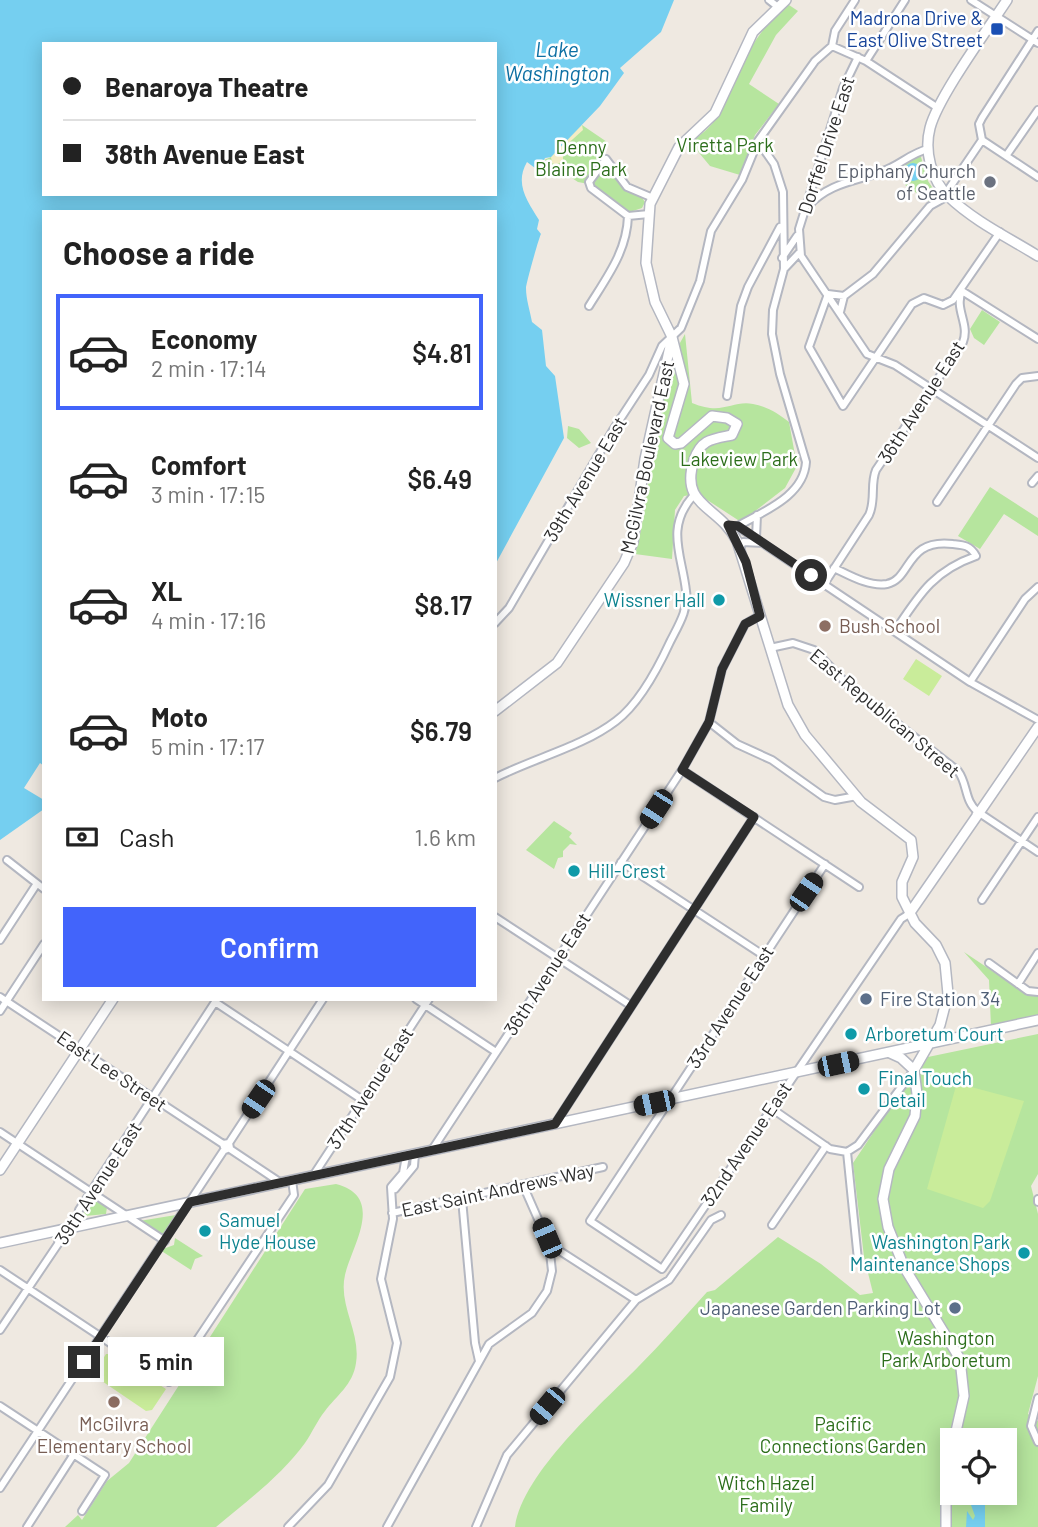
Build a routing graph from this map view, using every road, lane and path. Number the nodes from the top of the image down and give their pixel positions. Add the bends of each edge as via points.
1 (769, 0) edge
2 (786, 0) edge
3 (855, 0) edge
4 (905, 0) edge
5 (971, 0) edge
6 (1007, 0) edge
7 (778, 8) junction
8 (996, 16) junction
9 (1038, 31) edge
10 (1035, 42) edge
11 (832, 46) junction
12 (858, 57) junction
13 (866, 61) junction
14 (938, 108) junction
15 (1038, 110) edge
16 (982, 140) junction
17 (758, 141) junction
18 (928, 149) junction
19 (1006, 156) junction
20 (1038, 177) edge
21 (947, 194) junction
22 (653, 198) junction
23 (806, 207) junction
24 (649, 214) junction
25 (628, 216) junction
26 (781, 225) junction
27 (1000, 232) junction
28 (797, 236) junction
29 (800, 252) junction
30 (1038, 256) edge
31 (782, 258) junction
32 (784, 269) junction
33 (962, 291) junction
34 (828, 294) junction
35 (845, 296) junction
36 (589, 306) dead end
37 (840, 313) junction
38 (672, 337) junction
39 (1038, 339) edge
40 (876, 357) junction
41 (1038, 376) edge
42 (933, 388) junction
43 (727, 396) dead end
44 (988, 425) junction
45 (1038, 458) edge
46 (1038, 476) edge
47 (1032, 483) dead end
48 (693, 496) junction
49 (937, 502) dead end
50 (757, 515) junction
51 (733, 526) junction
52 (756, 538) junction
53 (763, 542) junction
54 (740, 548) junction
55 (834, 568) junction
56 (824, 584) junction
57 (1038, 587) edge
58 (760, 616) junction
59 (497, 621) edge
60 (895, 632) junction
61 (770, 648) junction
62 (970, 682) junction
63 (497, 711) edge
64 (1038, 720) edge
65 (709, 722) junction
66 (1038, 727) edge
67 (682, 770) junction
68 (497, 777) edge
69 (857, 796) junction
70 (979, 813) junction
71 (754, 817) junction
72 (1038, 817) edge
73 (1022, 841) junction
74 (1038, 852) edge
75 (7, 860) dead end
76 (621, 862) junction
77 (825, 864) junction
78 (36, 885) junction
79 (859, 887) dead end
80 (42, 889) edge
81 (982, 900) dead end
82 (692, 909) junction
83 (909, 914) junction
84 (497, 918) edge
85 (0, 940) edge
86 (42, 947) edge
87 (1038, 953) edge
88 (763, 955) junction
89 (558, 958) junction
90 (989, 963) dead end
91 (1018, 984) junction
92 (1038, 992) edge
93 (3, 999) edge
94 (112, 1001) edge
95 (216, 1001) edge
96 (322, 1001) edge
97 (427, 1002) edge
98 (630, 1005) junction
99 (0, 1011) edge
100 (942, 1020) junction
101 (1038, 1020) edge
102 (959, 1037) junction
103 (928, 1044) junction
104 (80, 1049) junction
105 (289, 1051) junction
106 (496, 1052) junction
107 (890, 1053) junction
108 (914, 1070) junction
109 (795, 1073) junction
110 (153, 1099) junction
111 (361, 1099) junction
112 (670, 1100) junction
113 (771, 1108) junction
114 (555, 1124) junction
115 (0, 1132) edge
116 (17, 1144) junction
117 (226, 1146) junction
118 (826, 1146) junction
119 (432, 1151) junction
120 (847, 1152) junction
121 (410, 1155) junction
122 (603, 1167) dead end
123 (0, 1170) edge
124 (312, 1177) junction
125 (292, 1180) junction
126 (282, 1183) junction
127 (523, 1185) junction
128 (90, 1193) junction
129 (461, 1199) junction
130 (190, 1202) junction
131 (392, 1213) junction
132 (125, 1216) junction
133 (721, 1216) dead end
134 (772, 1225) dead end
135 (68, 1228) junction
136 (165, 1241) junction
137 (0, 1243) edge
138 (550, 1244) junction
139 (858, 1260) dead end
140 (662, 1269) joint
141 (0, 1270) edge
142 (28, 1288) junction
143 (636, 1300) junction
144 (0, 1330) edge
145 (101, 1336) junction
146 (479, 1361) junction
147 (1038, 1398) edge
148 (0, 1406) edge
149 (957, 1428) edge
150 (38, 1431) junction
151 (1038, 1442) edge
152 (74, 1454) junction
153 (0, 1488) edge
154 (946, 1505) edge
155 (82, 1511) dead end
156 (27, 1527) edge
157 (288, 1527) edge
158 (387, 1527) edge
159 (475, 1527) edge
160 (946, 1527) edge

1 - 7 street
2 - 7 main road
3 - 11 street via 835,31
4 - 13 street
5 - 8 street
6 - 8 main road
7 - 22 main road via 753,32 715,113 678,147
8 - 10 street
8 - 14 main road
9 - 10 street
10 - 16 street via 982,118
11 - 12 street
11 - 17 street, 39th Avenue East via 815,61
12 - 13 street
12 - 23 street, Dorffel Drive East via 843,88
13 - 14 street
14 - 18 main road
15 - 19 street
16 - 19 street
16 - 21 street
17 - 26 street via 780,179
17 - 38 street, 39th Avenue East via 742,180 711,231 700,281 681,328
18 - 21 main road via 933,172
18 - 23 street via 884,171 837,184
19 - 20 street
21 - 27 main road
21 - 35 street via 930,206 873,274
22 - 24 main road
22 - 25 street via 627,187 604,159 589,185
23 - 28 street, Dorffel Drive East
24 - 25 street
24 - 38 main road via 646,263 655,302
25 - 36 street via 619,256
26 - 31 street
26 - 43 street via 741,306
27 - 30 main road
27 - 33 street
28 - 29 street, Dorffel Drive East
28 - 31 street, Dorffel Drive East
29 - 32 street
29 - 34 street
31 - 32 street
32 - 50 street via 773,310 773,344 806,456 804,474 795,490
33 - 39 street
33 - 40 street via 947,304 927,298 915,301
33 - 42 street, 36th Avenue East via 958,303 965,335
34 - 35 street
34 - 37 street
34 - 40 street via 809,346 843,406
35 - 37 street
37 - 40 street via 864,352
38 - 48 main road via 684,384 669,441 681,443 712,416 730,419 738,426 732,435 712,438 699,447 688,479
38 - 59 street, 39th Avenue East via 662,346 649,375
38 - 63 main road, McGilvra Boulevard East via 629,553 560,660
40 - 42 street
41 - 44 street via 1020,380
42 - 44 street
42 - 55 street, 36th Avenue East via 876,470 870,516
44 - 45 street
44 - 49 street
46 - 47 street
48 - 51 main road
48 - 68 street via 680,511 677,544 686,606 661,661 631,705 604,729
50 - 51 street
50 - 52 street
51 - 52 street
51 - 54 main road
52 - 53 street
53 - 54 street via 743,542
53 - 56 street
54 - 58 main road
55 - 56 street, 36th Avenue East
55 - 60 street via 870,583 887,584 898,579 918,551 936,544 968,546 976,555 931,579
56 - 60 street
57 - 62 street via 1025,599
58 - 61 main road
58 - 65 street, 36th Avenue East via 745,624 722,669
60 - 62 street
61 - 69 main road via 797,723
61 - 70 street, East Republican Street via 793,643 819,653 849,686 958,771 969,803
62 - 64 street
65 - 67 street, 36th Avenue East
65 - 69 street via 824,797
66 - 70 main road, 32nd Avenue East
67 - 71 street
67 - 76 street, 36th Avenue East
69 - 83 main road via 911,840 913,857 901,890
70 - 73 street
70 - 83 main road, 32nd Avenue East
71 - 77 street
71 - 82 street
72 - 73 street
73 - 74 street
73 - 81 street
75 - 78 street
76 - 82 street
76 - 89 street, 36th Avenue East
77 - 79 street
77 - 88 street, 33rd Avenue East
78 - 80 street
78 - 85 street
82 - 88 street
82 - 98 street
83 - 100 main road via 945,962 947,993
83 - 109 street, 32nd Avenue East via 901,919
84 - 89 street
86 - 93 street
87 - 91 street
88 - 112 street, 33rd Avenue East
89 - 98 street
89 - 106 street, 36th Avenue East
90 - 91 street
91 - 92 street
93 - 99 street
93 - 104 street, East Lee Street
94 - 104 main road
95 - 105 street
95 - 110 street, 39th Avenue East
96 - 105 street
97 - 106 street
97 - 111 street, 37th Avenue East
98 - 114 street
100 - 102 main road
100 - 103 main road
101 - 102 main road
102 - 103 main road
103 - 107 main road
103 - 108 main road
104 - 110 street, East Lee Street
104 - 116 main road
105 - 111 street
105 - 117 street
106 - 119 street, 36th Avenue East
107 - 108 main road
107 - 109 main road
108 - 120 street via 858,1145
108 - 149 main road via 915,1116 888,1169 883,1204 904,1267 960,1359 964,1396
109 - 112 main road
109 - 113 street, 32nd Avenue East
110 - 117 street, East Lee Street
110 - 128 street, 39th Avenue East
111 - 124 street, 37th Avenue East
112 - 114 main road
112 - 140 street, 33rd Avenue East via 590,1221
113 - 118 street
113 - 140 street, 32nd Avenue East
114 - 119 main road
115 - 116 street
116 - 123 main road
116 - 128 street
117 - 126 street, East Lee Street
117 - 130 street
118 - 120 street
118 - 134 street
119 - 121 main road
120 - 139 street
121 - 124 main road
121 - 131 street via 414,1166 390,1193
122 - 127 street, East Saint Andrews Way
124 - 125 main road
125 - 126 main road
125 - 145 street via 294,1195 169,1382
126 - 130 main road
127 - 129 street, East Saint Andrews Way
127 - 138 street
128 - 132 street
128 - 135 street, 39th Avenue East
129 - 131 street, East Saint Andrews Way
129 - 146 street
130 - 132 main road
130 - 136 street
131 - 157 street via 381,1279 397,1343 390,1377 328,1485
132 - 135 main road
132 - 136 street
133 - 143 street via 711,1220 669,1280
135 - 137 main road
135 - 142 street, 39th Avenue East via 59,1235 58,1244
136 - 145 street
138 - 143 street
138 - 146 street via 551,1278 543,1300 526,1319 489,1344
141 - 142 street
142 - 144 street, 39th Avenue East
142 - 145 street
143 - 159 street via 507,1455
145 - 150 street
146 - 158 street
147 - 151 street via 1031,1426
148 - 150 street
150 - 152 street
150 - 153 street
152 - 155 street via 105,1475
152 - 156 street
154 - 160 main road

